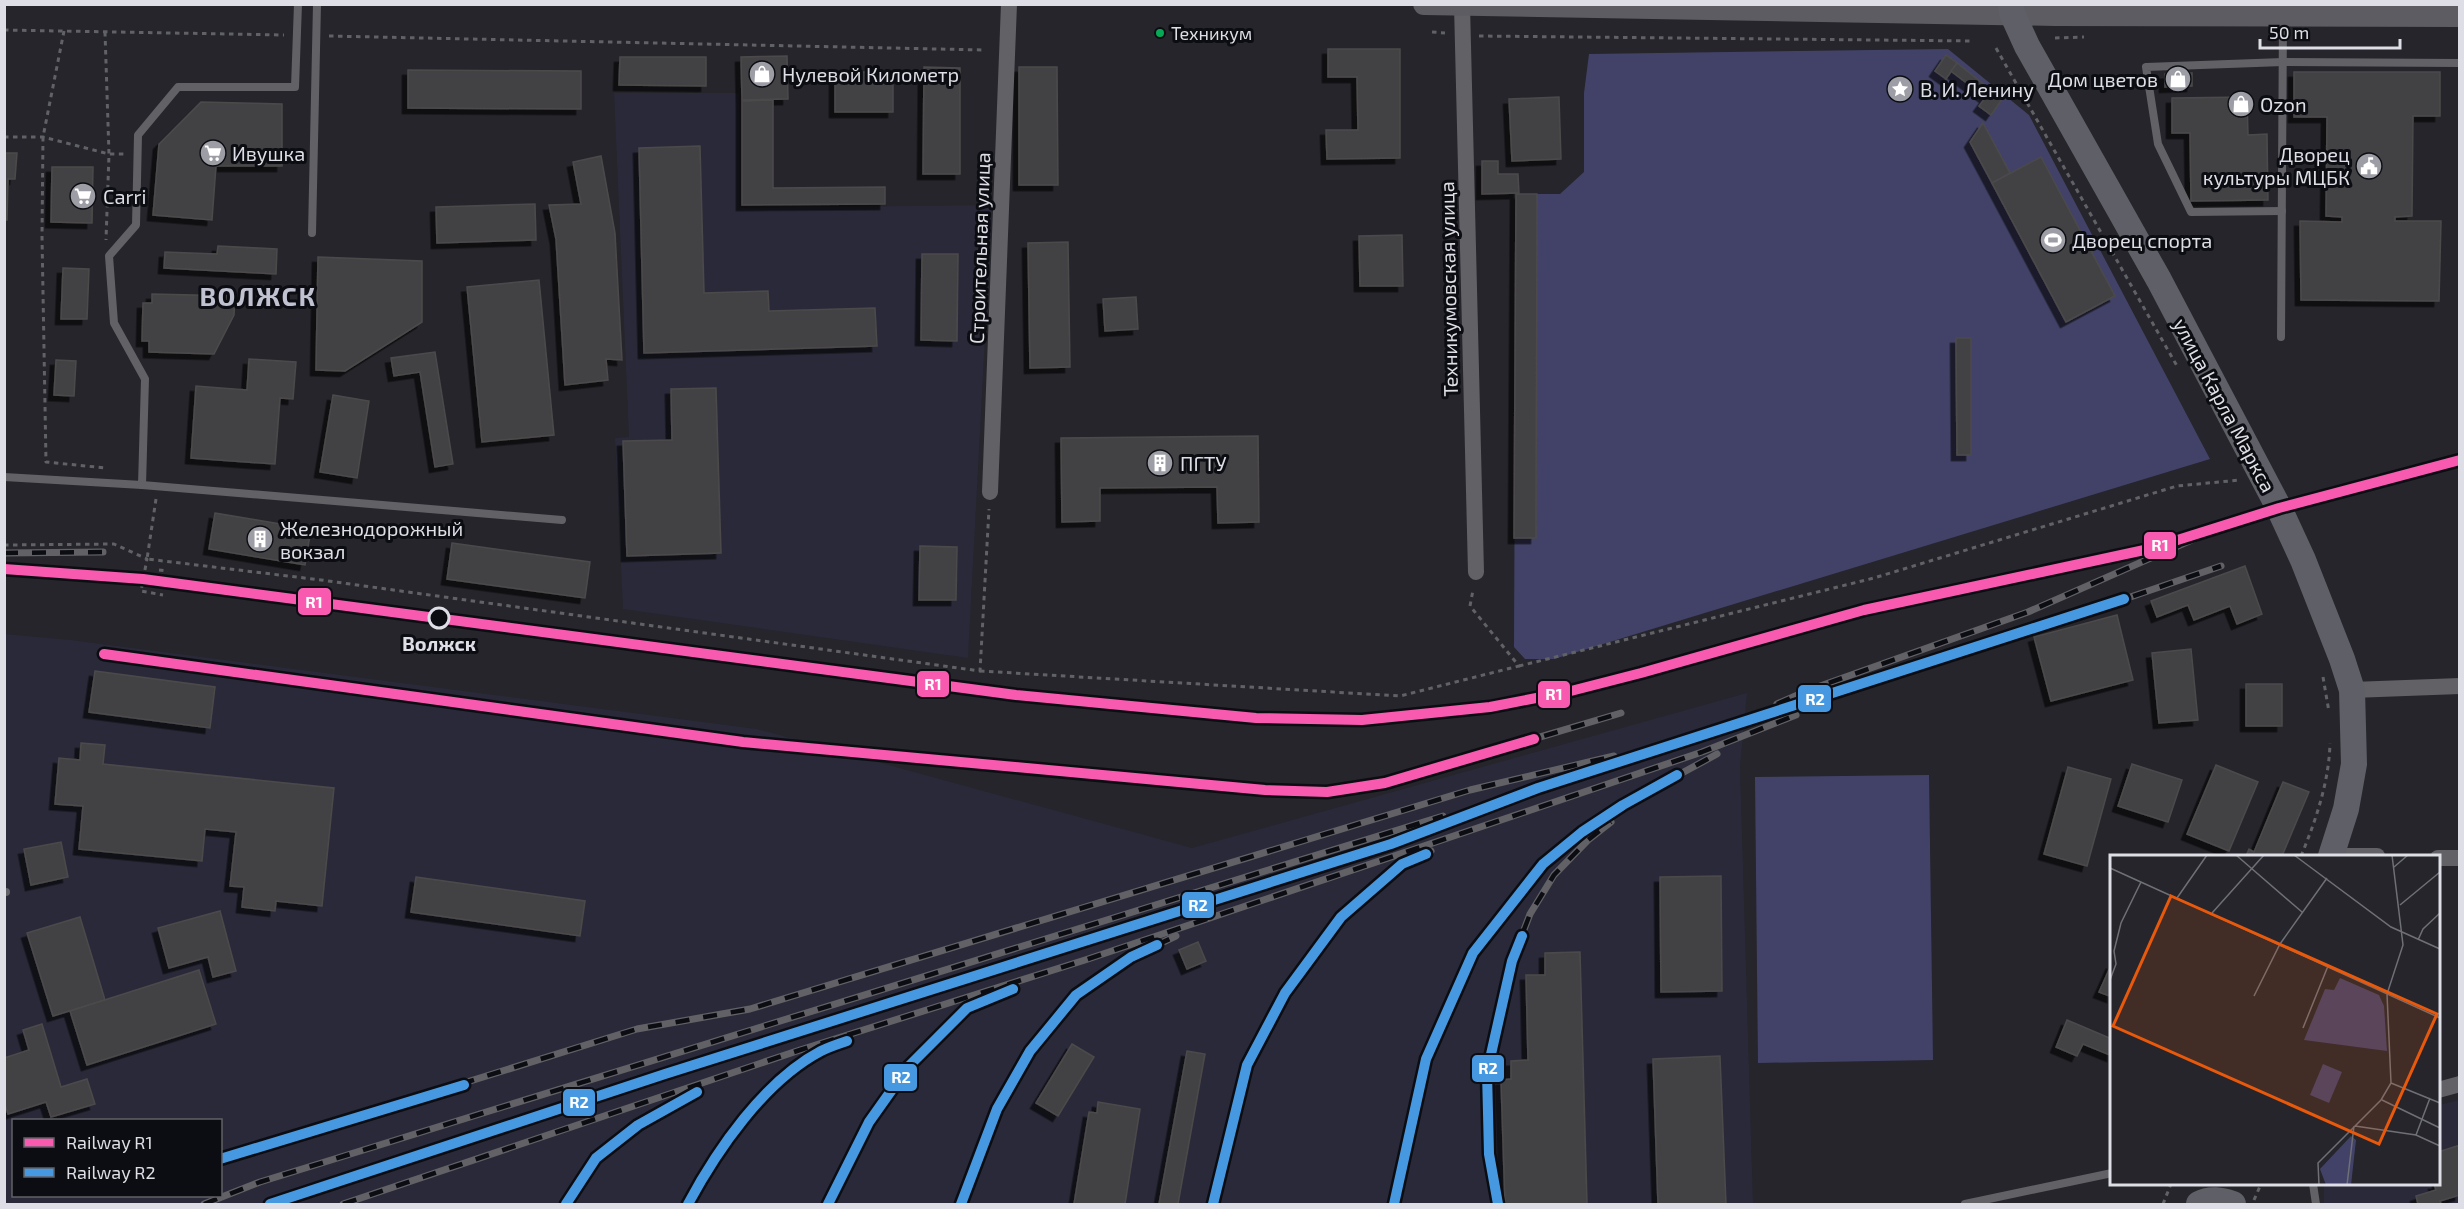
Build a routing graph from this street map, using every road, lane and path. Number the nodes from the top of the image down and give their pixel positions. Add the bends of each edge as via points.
1 (298, 4) edge
2 (317, 4) edge
3 (1009, 4) edge
4 (1424, 4) edge
5 (1462, 5) edge
6 (1676, 7) edge
7 (2011, 9) edge
8 (2283, 15) junction
9 (2460, 16) edge
10 (4, 30) edge
11 (64, 31) junction
12 (105, 32) junction
13 (1432, 32) dead end
14 (297, 35) junction
15 (315, 35) junction
16 (1462, 35) junction
17 (1974, 41) dead end
18 (1996, 48) dead end
19 (984, 50) dead end
20 (2283, 62) junction
21 (2460, 63) edge
22 (4, 137) edge
23 (43, 137) junction
24 (109, 154) junction
25 (138, 154) junction
26 (2282, 211) junction
27 (312, 233) dead end
28 (106, 243) dead end
29 (2281, 337) dead end
30 (2178, 367) dead end
31 (2236, 470) dead end
32 (142, 471) junction
33 (4, 477) edge
34 (142, 485) junction
35 (159, 487) junction
36 (990, 492) joint
37 (562, 520) dead end
38 (4, 545) edge
39 (147, 558) junction
40 (1476, 569) joint
41 (159, 570) dead end
42 (168, 571) dead end
43 (163, 595) dead end
44 (1519, 666) junction
45 (981, 671) junction
46 (2323, 676) dead end
47 (2460, 686) edge
48 (2352, 690) junction
49 (2330, 718) dead end
50 (2330, 742) dead end
51 (2301, 855) edge
52 (2331, 855) edge
53 (2440, 858) edge
54 (2460, 858) edge
55 (2460, 1084) edge
56 (2440, 1090) edge
57 (2110, 1173) edge
58 (2171, 1185) edge
59 (2196, 1185) edge
60 (2228, 1185) edge
61 (2261, 1185) edge
62 (2313, 1185) edge
63 (1965, 1204) edge
64 (2163, 1204) edge
65 (2188, 1204) edge
66 (2199, 1204) edge
67 (2233, 1204) edge
68 (2240, 1204) edge
69 (2253, 1204) edge
70 (2316, 1204) edge

1 - 14 lane
2 - 15 lane
3 - 36 street, Строительная улица
4 - 5 main road
5 - 6 main road
5 - 16 street, Техникумовская улица
6 - 7 main road
7 - 8 main road
7 - 48 main road, улица Карла Маркса via 2027,46 2159,280 2279,508 2324,611
8 - 9 main road
8 - 20 lane
10 - 11 path
11 - 12 path
11 - 23 path
12 - 14 path
12 - 24 path
13 - 16 path
14 - 25 lane via 295,87 178,87 138,135
15 - 19 path
15 - 27 lane
16 - 17 path
16 - 40 street, Техникумовская улица
18 - 30 path
20 - 21 lane
20 - 26 lane
20 - 26 lane via 2146,67 2158,144 2191,212
22 - 23 path
23 - 24 path
23 - 32 path via 46,462
24 - 25 path
24 - 28 path
25 - 32 lane via 136,225 109,256 114,323 145,378
26 - 29 lane
31 - 44 path via 2242,480 2177,486 1874,578
32 - 34 lane
33 - 34 lane
34 - 35 lane
35 - 37 lane
35 - 39 path
36 - 45 path
38 - 39 path via 114,544
39 - 43 path via 141,591
39 - 45 path
40 - 44 path via 1470,606
41 - 42 path
44 - 45 path via 1400,696
46 - 49 path
47 - 48 street
48 - 52 main road, улица Карла Маркса via 2354,764 2346,809
50 - 51 path via 2329,765 2316,820
53 - 54 street
55 - 56 street
57 - 63 lane
58 - 64 path
59 - 65 main road
60 - 68 main road
61 - 69 path
62 - 70 lane
66 - 67 main road via 2223,1200

